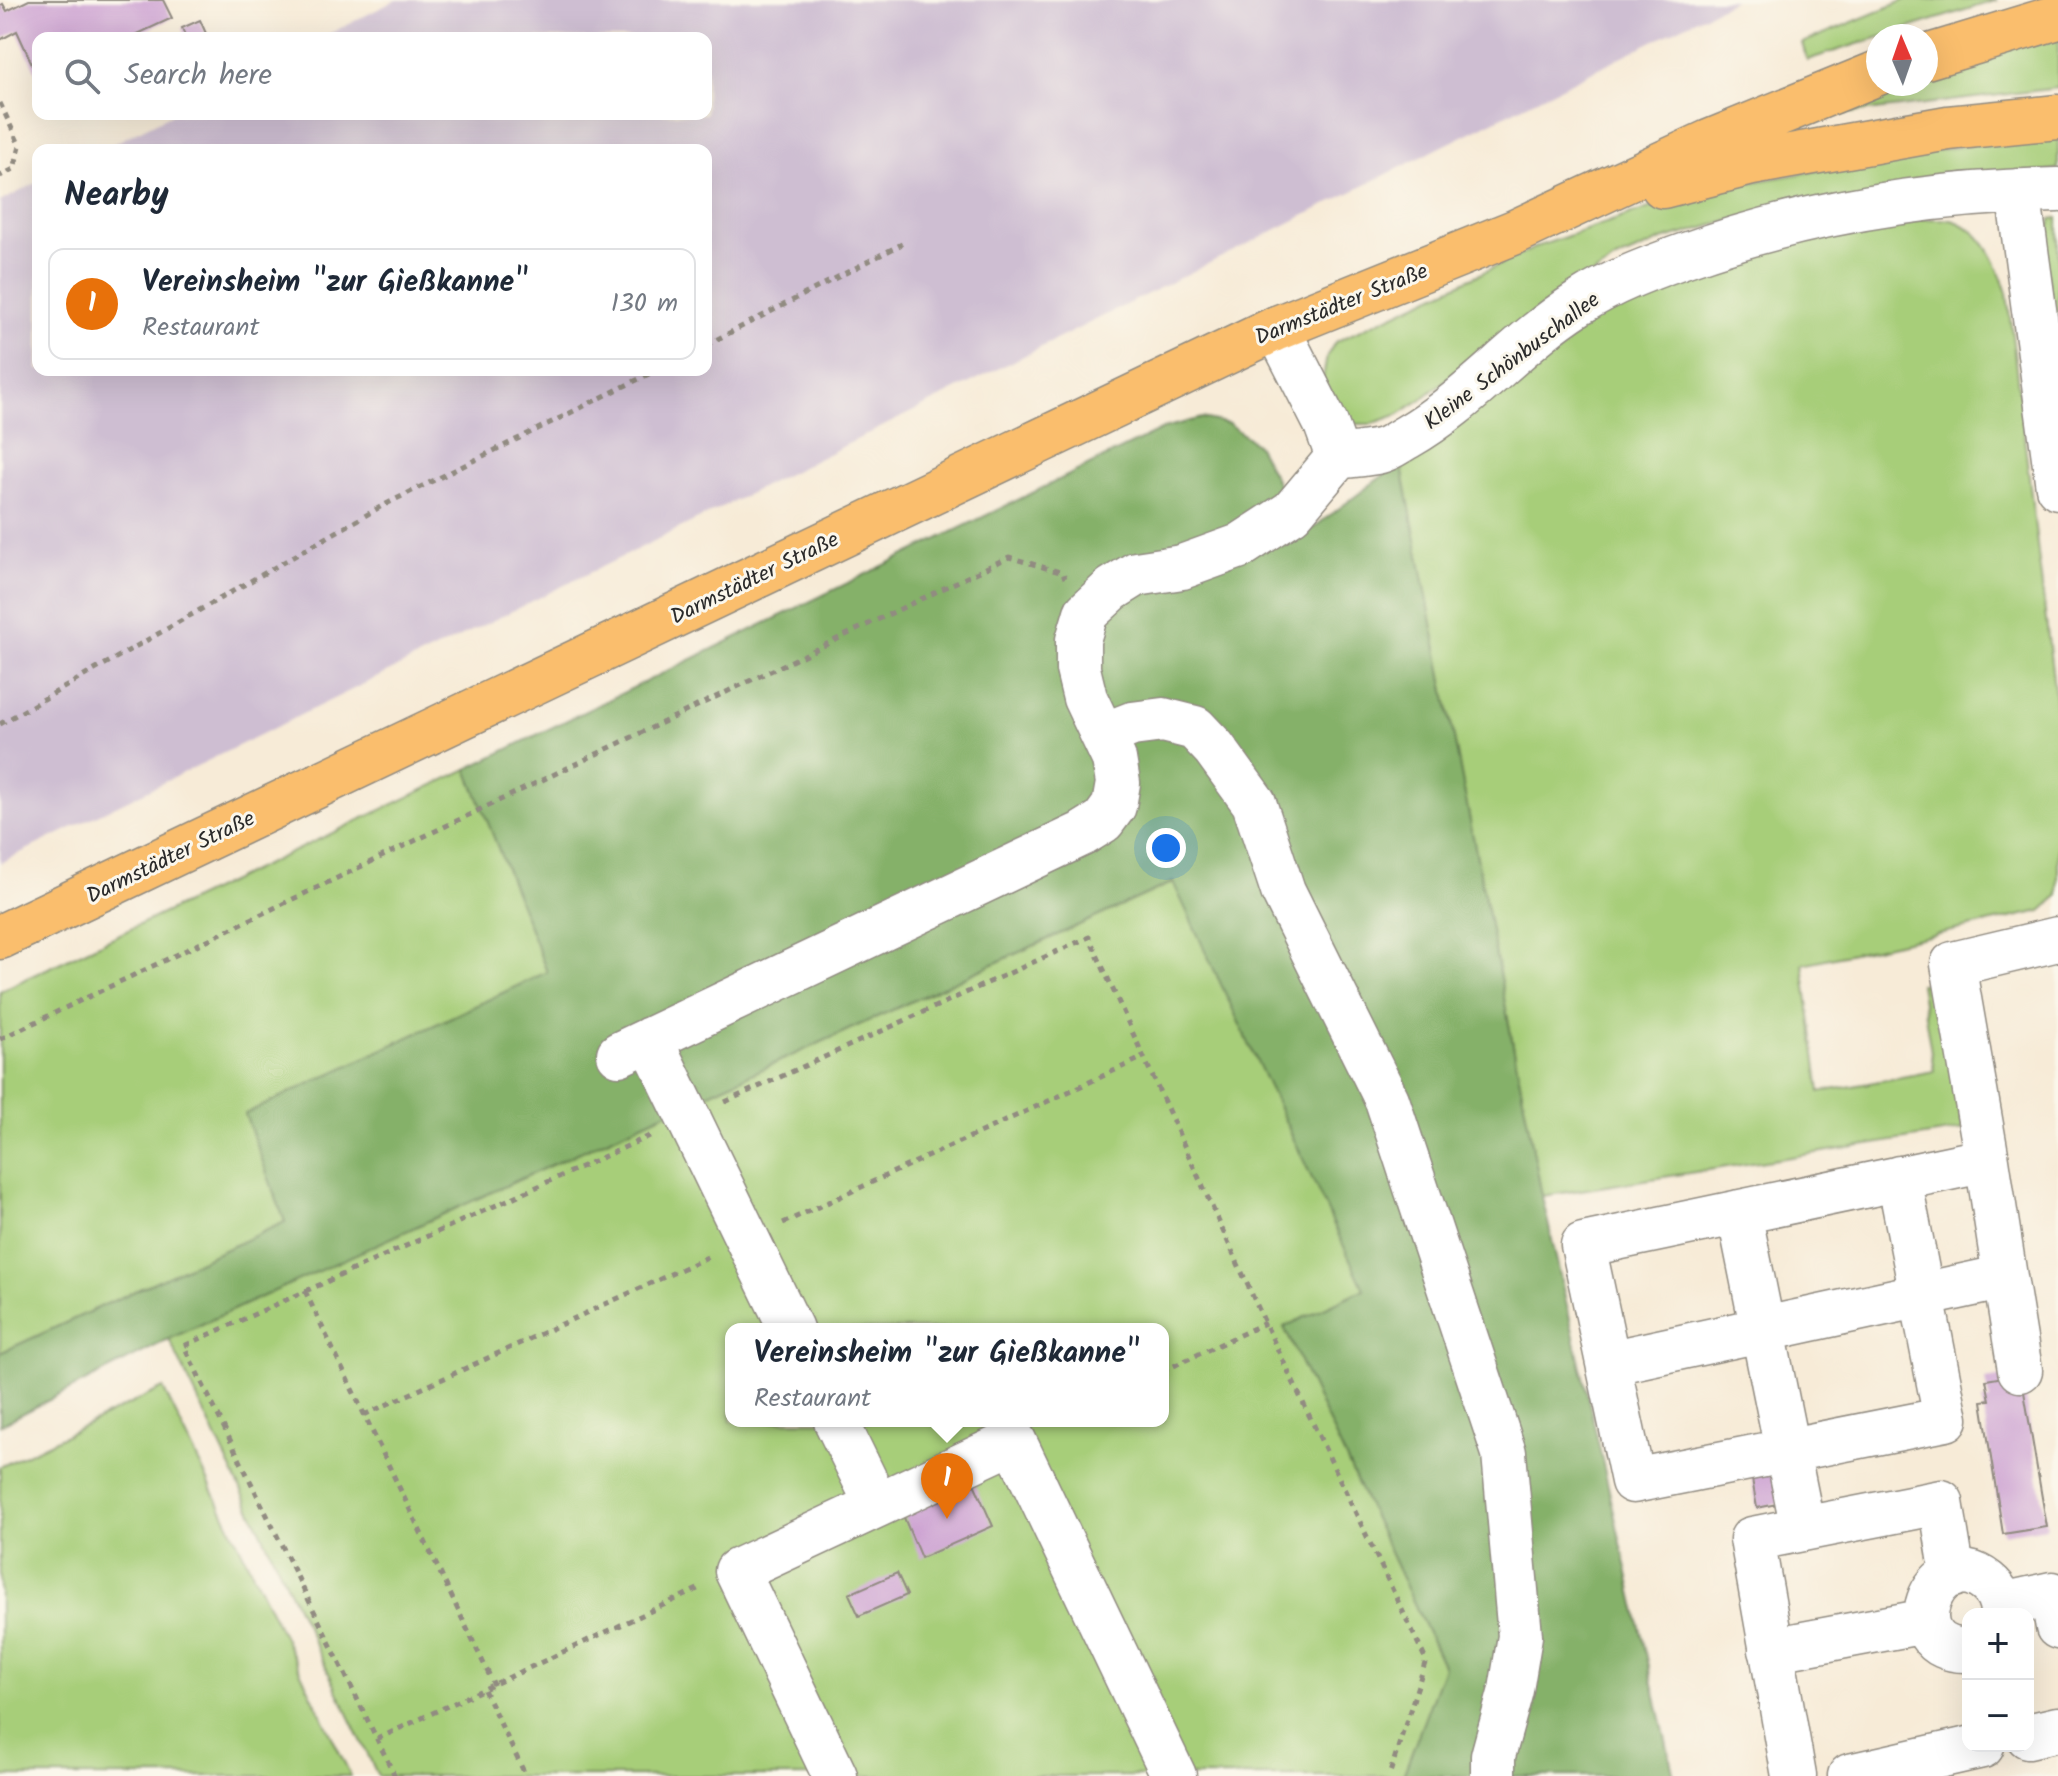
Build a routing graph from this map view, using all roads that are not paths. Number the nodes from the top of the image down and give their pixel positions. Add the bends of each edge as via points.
1 (2058, 17) edge
2 (1938, 53) edge
3 (1866, 78) edge
4 (2058, 117) edge
5 (2038, 191) edge
6 (1515, 232) junction
7 (1277, 328) junction
8 (1338, 457) junction
9 (2058, 487) edge
10 (1104, 735) junction
11 (0, 937) edge
12 (2058, 939) edge
13 (1987, 1160) junction
14 (1899, 1178) junction
15 (1739, 1212) junction
16 (2005, 1277) junction
17 (1922, 1295) junction
18 (788, 1323) edge
19 (1763, 1329) junction
20 (1608, 1363) junction
21 (2020, 1370) dead end
22 (839, 1427) edge
23 (1787, 1451) junction
24 (877, 1505) junction
25 (1803, 1529) junction
26 (1953, 1575) junction
27 (2001, 1608) edge
28 (2008, 1608) edge
29 (1926, 1621) junction
30 (2058, 1627) edge
31 (1771, 1650) junction
32 (1962, 1651) edge
33 (2058, 1729) edge
34 (2034, 1735) edge
35 (1962, 1751) edge
36 (1987, 1752) edge
37 (835, 1776) edge
38 (1174, 1776) edge
39 (1493, 1776) edge
40 (1794, 1776) edge
41 (1850, 1776) edge
42 (1993, 1776) edge

1 - 2 main road
3 - 6 main road, Darmstädter Straße via 1709,142
4 - 6 main road, Darmstädter Straße via 1948,128 1752,163
5 - 8 street, Kleine Schönbuschallee via 1927,199 1817,217 1726,240 1630,275 1578,303 1430,424 1383,451
5 - 9 street
6 - 7 main road, Darmstädter Straße
7 - 8 street
7 - 11 main road, Darmstädter Straße
8 - 10 street via 1292,512 1240,546 1182,567 1136,574 1086,613 1078,640 1078,669 1085,698
10 - 18 street via 1118,783 1114,806 1103,821 635,1047
10 - 39 street via 1163,720 1195,728 1214,748 1254,803 1283,891 1387,1100 1504,1453 1520,1636
12 - 13 street via 1953,964
13 - 14 street
13 - 16 street
14 - 15 street
14 - 17 street
15 - 19 street
15 - 20 street via 1583,1245
16 - 17 street
16 - 21 street
17 - 19 street
17 - 23 street via 1946,1419
19 - 20 street
19 - 23 street
20 - 23 street via 1633,1481
22 - 24 street
23 - 25 street
24 - 37 street via 737,1571
24 - 38 street via 1014,1441
25 - 26 street via 1941,1502
25 - 31 street via 1752,1539
26 - 27 street via 1984,1579 1996,1591
26 - 29 street via 1932,1589
28 - 30 street via 2052,1594
29 - 31 street
29 - 32 street via 1938,1641
31 - 40 street
33 - 34 street
35 - 41 street
36 - 42 street

